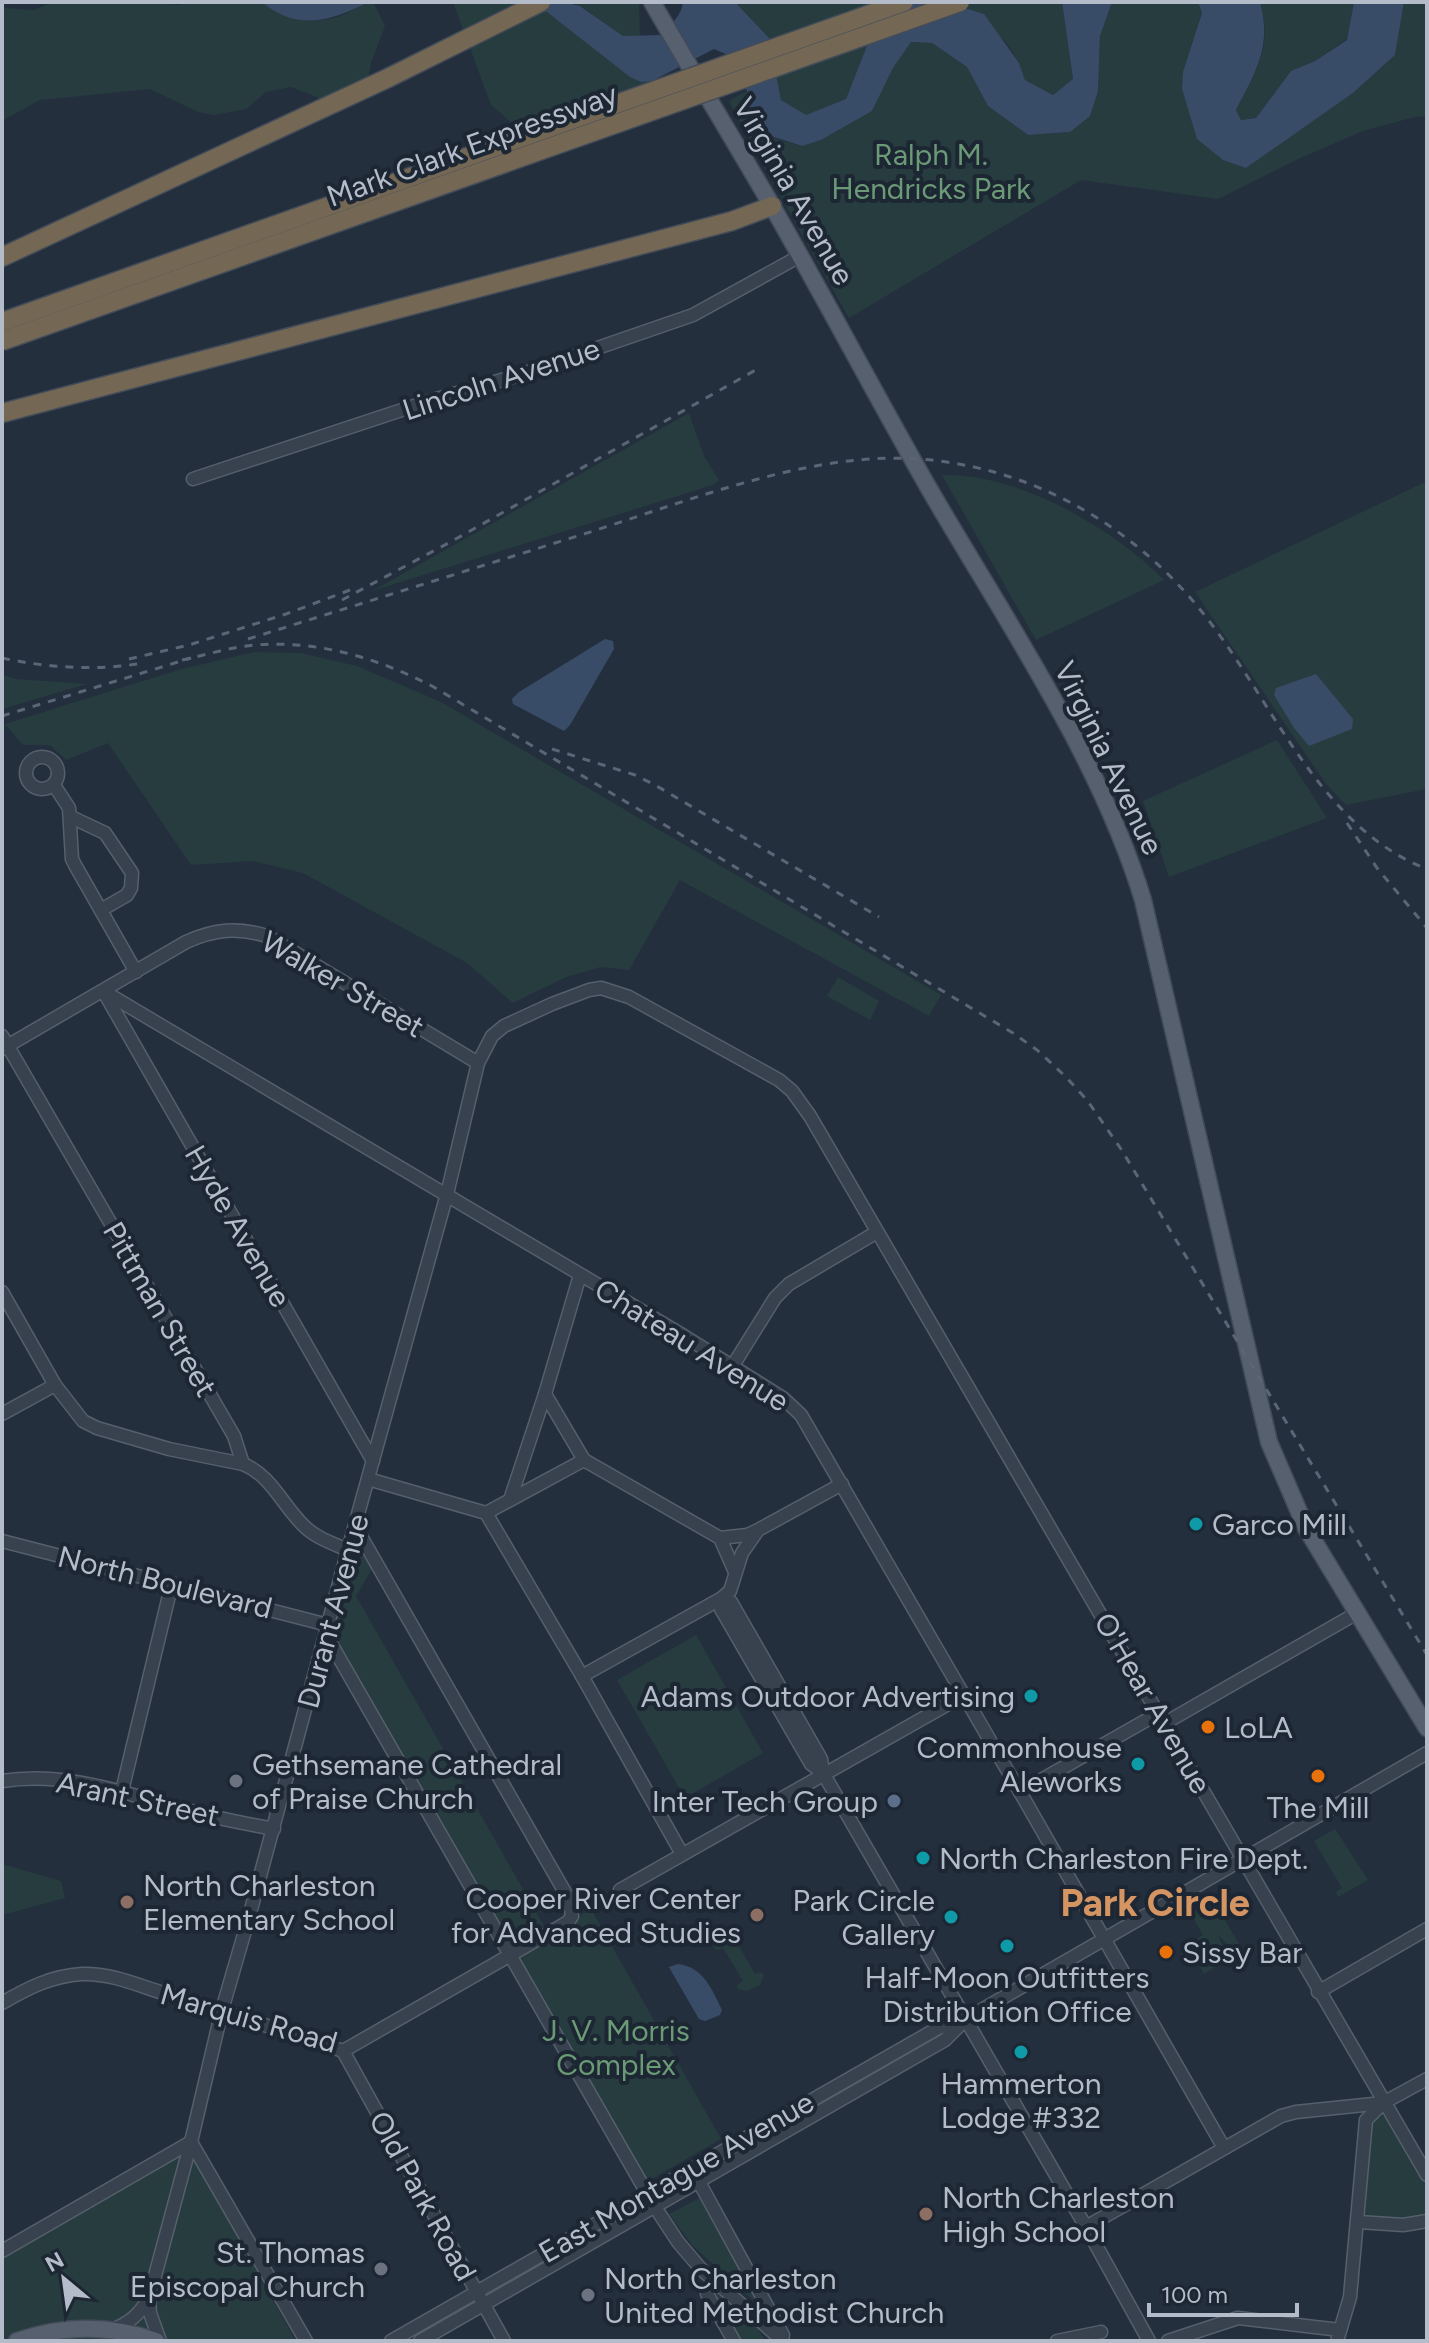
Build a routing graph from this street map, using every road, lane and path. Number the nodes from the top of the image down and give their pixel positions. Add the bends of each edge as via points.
1 (541, 2) edge
2 (652, 2) edge
3 (904, 2) edge
4 (960, 2) edge
5 (772, 206) junction
6 (800, 256) junction
7 (2, 257) edge
8 (2, 322) edge
9 (2, 341) edge
10 (2, 413) edge
11 (193, 479) dead end
12 (54, 785) dead end
13 (71, 817) junction
14 (101, 910) junction
15 (136, 972) junction
16 (103, 991) junction
17 (4, 1043) edge
18 (478, 1063) junction
19 (447, 1194) junction
20 (877, 1232) junction
21 (580, 1275) junction
22 (2, 1292) edge
23 (732, 1367) junction
24 (55, 1385) junction
25 (545, 1394) junction
26 (2, 1414) edge
27 (584, 1460) junction
28 (373, 1461) junction
29 (243, 1464) junction
30 (368, 1479) junction
31 (842, 1484) junction
32 (510, 1500) junction
33 (486, 1513) junction
34 (355, 1526) junction
35 (758, 1530) junction
36 (720, 1538) junction
37 (2, 1541) edge
38 (348, 1550) junction
39 (735, 1572) junction
40 (172, 1583) junction
41 (722, 1598) junction
42 (1357, 1613) junction
43 (327, 1630) junction
44 (582, 1676) junction
45 (964, 1695) junction
46 (1162, 1718) junction
47 (1427, 1728) edge
48 (1427, 1753) edge
49 (823, 1773) junction
50 (2, 1781) edge
51 (122, 1791) junction
52 (1020, 1792) junction
53 (274, 1829) junction
54 (682, 1854) junction
55 (1243, 1859) junction
56 (620, 1890) dead end
57 (1427, 1929) edge
58 (1104, 1939) junction
59 (510, 1955) junction
60 (1318, 1992) junction
61 (2, 2003) edge
62 (222, 2010) junction
63 (964, 2020) junction
64 (343, 2051) junction
65 (1427, 2079) edge
66 (1383, 2103) junction
67 (191, 2142) junction
68 (1224, 2148) junction
69 (1427, 2175) edge
70 (699, 2182) junction
71 (646, 2194) junction
72 (655, 2207) junction
73 (1427, 2221) edge
74 (1359, 2222) junction
75 (1086, 2227) junction
76 (2, 2251) edge
77 (475, 2292) junction
78 (707, 2294) dead end
79 (149, 2298) junction
80 (483, 2305) junction
81 (112, 2330) junction
82 (1101, 2332) dead end
83 (1338, 2336) edge
84 (2, 2338) edge
85 (18, 2341) edge
86 (158, 2341) edge
87 (306, 2341) edge
88 (391, 2341) edge
89 (420, 2341) edge
90 (504, 2341) edge
91 (734, 2341) edge
92 (785, 2341) edge
93 (1057, 2341) edge
94 (1149, 2341) edge
95 (1168, 2341) edge

1 - 7 highway
2 - 5 main road, Virginia Avenue, bridge
3 - 8 highway, Mark Clark Expressway, bridge
4 - 9 highway, Mark Clark Expressway, bridge
5 - 6 main road, Virginia Avenue
5 - 10 highway via 732,221
6 - 11 street, Lincoln Avenue via 693,315
6 - 42 main road, Virginia Avenue via 1074,736 1133,869 1269,1442 1306,1528
12 - 13 street
13 - 14 street via 72,859
13 - 14 street via 105,833 132,873 127,895
14 - 15 street
15 - 16 street, Walker Street
15 - 18 street, Walker Street via 213,931 247,930 267,936
16 - 17 street, Walker Street
16 - 19 street, Chateau Avenue
16 - 28 street, Hyde Avenue
17 - 29 street, Pittman Street via 234,1436
18 - 19 street, Durant Avenue
18 - 20 street, O'Hear Avenue via 492,1036 504,1026 552,1004 601,988 629,997 792,1091
19 - 21 street, Chateau Avenue
19 - 28 street, Durant Avenue
20 - 23 street via 789,1284
20 - 46 street, O'Hear Avenue
21 - 23 street, Chateau Avenue
21 - 25 street
22 - 24 street
23 - 31 street, Chateau Avenue via 801,1415
24 - 26 street
24 - 29 street via 83,1421 97,1428
25 - 27 street
25 - 32 street
27 - 32 street
27 - 36 street
28 - 30 street, Durant Avenue
29 - 38 street, Pittman Street via 260,1473 304,1527
30 - 33 street
30 - 34 street, Durant Avenue
31 - 35 street
31 - 45 street, Chateau Avenue
32 - 33 street
33 - 44 street
34 - 38 street, Durant Avenue
34 - 59 street, Marquis Road via 570,1901 568,1922
35 - 36 street
35 - 39 street
36 - 39 street
37 - 40 street, North Boulevard
38 - 43 street, Durant Avenue
39 - 41 street via 730,1591
40 - 43 street, North Boulevard
40 - 51 street
41 - 44 street
41 - 49 street via 731,1602 821,1759
42 - 46 street
42 - 47 main road, Virginia Avenue
43 - 53 street, Durant Avenue
43 - 59 street
44 - 54 street
45 - 49 street
45 - 52 street, Chateau Avenue
46 - 52 street
46 - 55 street, O'Hear Avenue
48 - 55 street, East Montague Avenue
49 - 54 street
49 - 63 street
50 - 51 street, Arant Street via 57,1778
51 - 53 street, Arant Street
52 - 58 street, Chateau Avenue
53 - 62 street, Durant Avenue
54 - 56 street
55 - 58 street, East Montague Avenue
55 - 60 street, O'Hear Avenue
57 - 60 street
58 - 63 street, East Montague Avenue
58 - 68 street, Chateau Avenue
59 - 64 street, Marquis Road
59 - 71 street
60 - 66 street, O'Hear Avenue
61 - 62 street, Marquis Road via 54,1978 85,1974
62 - 64 street, Marquis Road
62 - 67 street, Durant Avenue
63 - 70 street, East Montague Avenue via 945,2040
63 - 71 street, East Montague Avenue via 938,2028
63 - 75 street
64 - 77 street, Old Park Road
65 - 66 street
66 - 68 street via 1281,2116
66 - 69 street, O'Hear Avenue
66 - 74 street via 1366,2120
67 - 76 street
67 - 79 street, Durant Avenue
67 - 87 street
68 - 75 street
70 - 72 street, East Montague Avenue
70 - 92 street
71 - 72 street
71 - 77 street, East Montague Avenue
72 - 80 street, East Montague Avenue
72 - 92 street via 701,2269
73 - 74 street
74 - 83 street via 1350,2297
75 - 94 street
77 - 80 street, Old Park Road
77 - 88 street, East Montague Avenue
78 - 91 street
79 - 81 street, Durant Avenue via 141,2312
79 - 86 street, Durant Avenue
80 - 89 street, East Montague Avenue
80 - 90 street, Old Park Road
81 - 85 main road via 65,2330
81 - 86 main road
82 - 93 street
83 - 95 street via 1238,2318
84 - 85 main road

